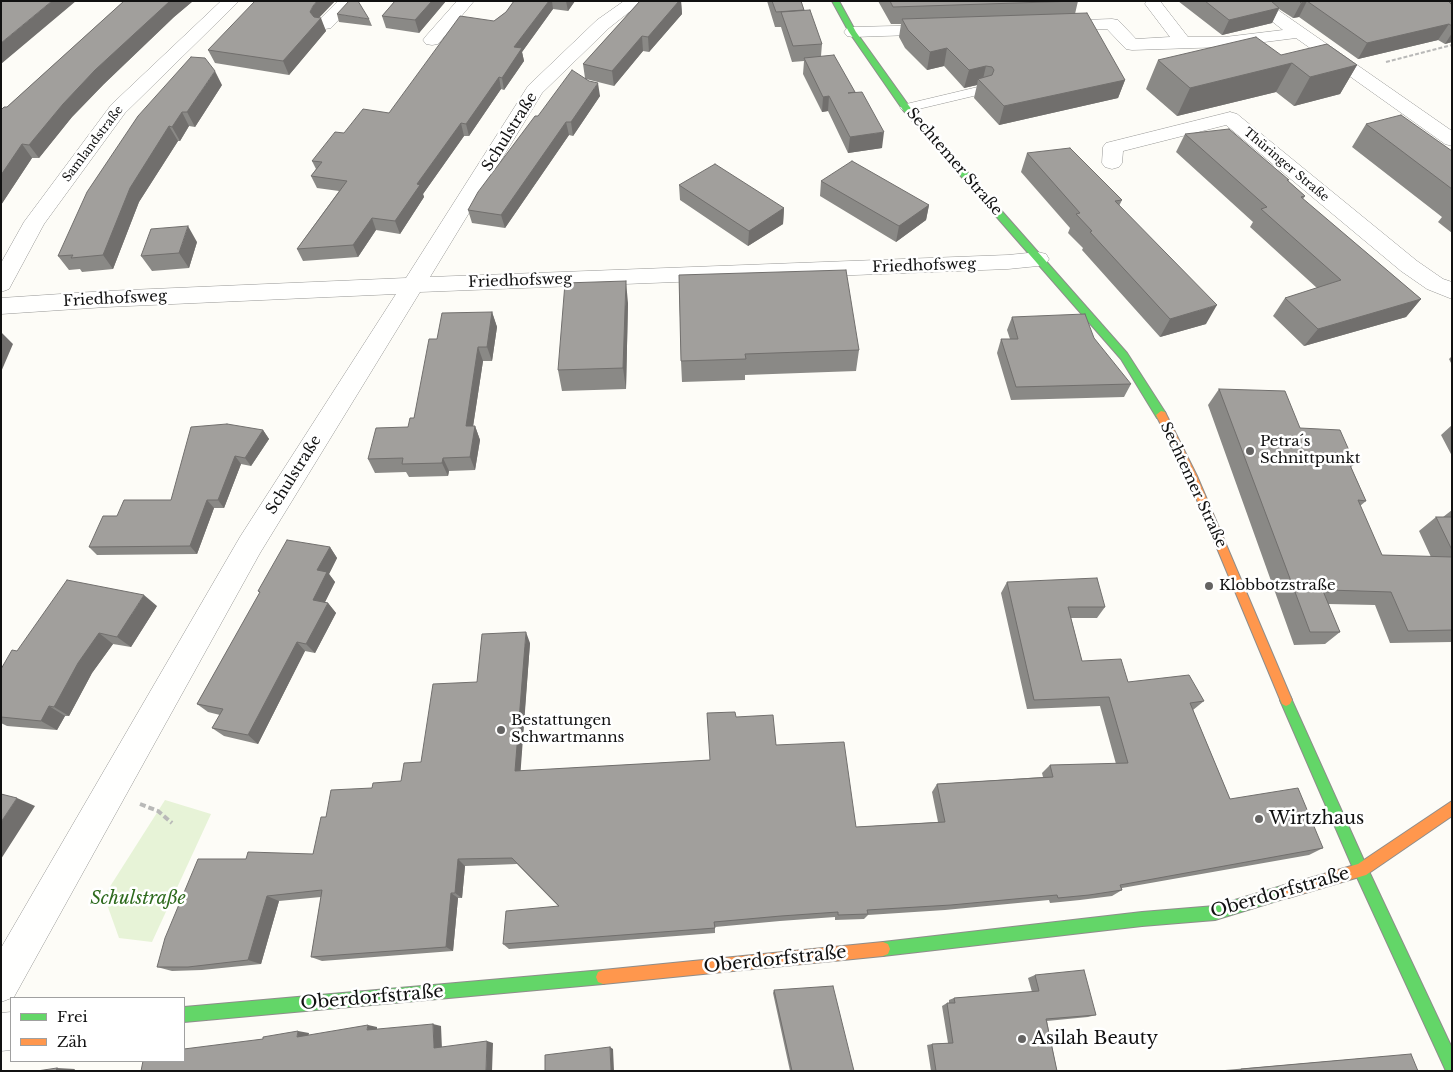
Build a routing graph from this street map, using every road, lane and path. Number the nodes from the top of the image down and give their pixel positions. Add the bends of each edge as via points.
1 (230, 1) edge
2 (348, 1) edge
3 (466, 1) edge
4 (635, 1) edge
5 (835, 1) edge
6 (1254, 1) edge
7 (1153, 4) dead end
8 (325, 24) dead end
9 (1035, 26) edge
10 (949, 29) edge
11 (853, 32) junction
12 (1298, 33) junction
13 (432, 40) dead end
14 (1183, 42) junction
15 (1452, 45) edge
16 (1351, 70) junction
17 (982, 90) edge
18 (906, 108) junction
19 (1452, 140) edge
20 (1112, 163) dead end
21 (1038, 259) junction
22 (1, 284) edge
23 (414, 285) junction
24 (1452, 291) edge
25 (1, 306) edge
26 (1452, 808) edge
27 (1361, 870) junction
28 (1, 984) edge
29 (185, 1015) edge
30 (1452, 1066) edge

1 - 22 street, Samlandstraße via 118,109 35,222
2 - 8 street
3 - 13 street
4 - 23 street, Schulstraße via 603,24 535,90
5 - 11 street, Sechtemer Straße
6 - 12 street
7 - 14 street
9 - 14 street via 1108,17 1132,45
10 - 11 street
11 - 18 street, Sechtemer Straße
12 - 14 street via 1226,42
12 - 16 street
15 - 16 path
16 - 19 street
17 - 18 lane
18 - 21 street, Sechtemer Straße
20 - 24 street, Thüringer Straße via 1113,147 1230,118 1409,266
21 - 23 street, Friedhofsweg
21 - 27 street, Sechtemer Straße via 1124,356 1176,441
23 - 25 street, Friedhofsweg
23 - 28 street, Schulstraße via 250,545
26 - 27 street
27 - 29 street, Oberdorfstraße via 1215,913 798,959
27 - 30 street, Sechtemer Straße

